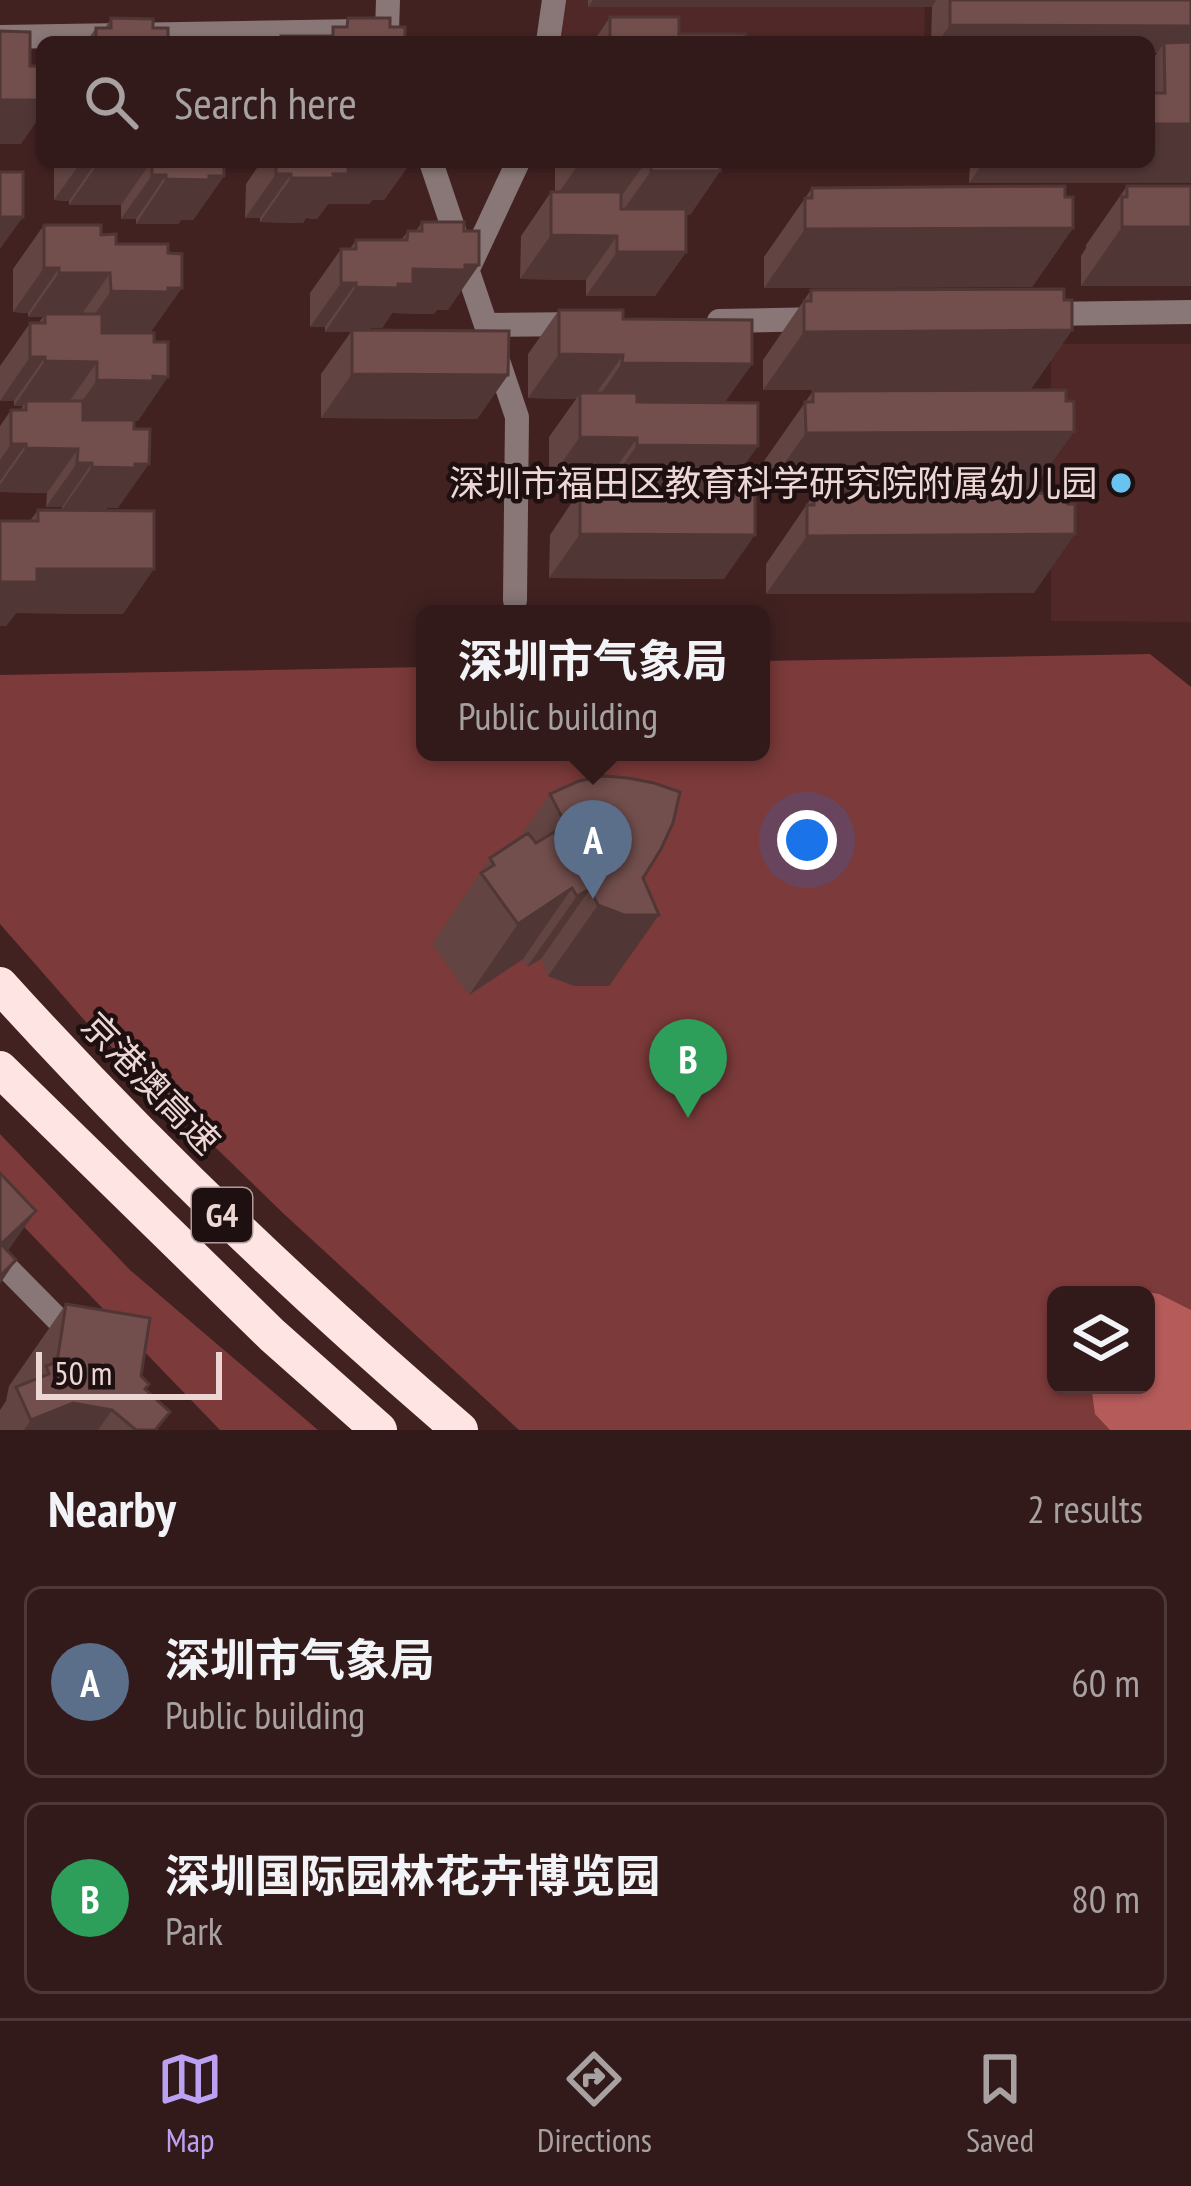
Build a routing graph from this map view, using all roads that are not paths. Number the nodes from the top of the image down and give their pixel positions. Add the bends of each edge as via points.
1 (388, 0) edge
2 (554, 0) edge
3 (389, 36) edge
4 (549, 36) edge
5 (0, 37) edge
6 (36, 37) edge
7 (433, 168) edge
8 (515, 168) edge
9 (467, 271) junction
10 (1191, 312) edge
11 (1013, 315) edge
12 (848, 318) edge
13 (686, 322) edge
14 (597, 323) edge
15 (486, 326) junction
16 (515, 600) dead end
17 (0, 985) edge
18 (0, 1069) edge
19 (0, 1261) edge
20 (100, 1363) edge
21 (379, 1430) edge
22 (460, 1430) edge

1 - 3 street
2 - 4 street
5 - 6 street
7 - 9 street
8 - 9 street
9 - 15 street
10 - 11 street
12 - 13 street
14 - 15 street
15 - 16 street via 517,417
17 - 22 highway, 京港澳高速 / G4 via 218,1211
18 - 21 highway, G4
19 - 20 street

